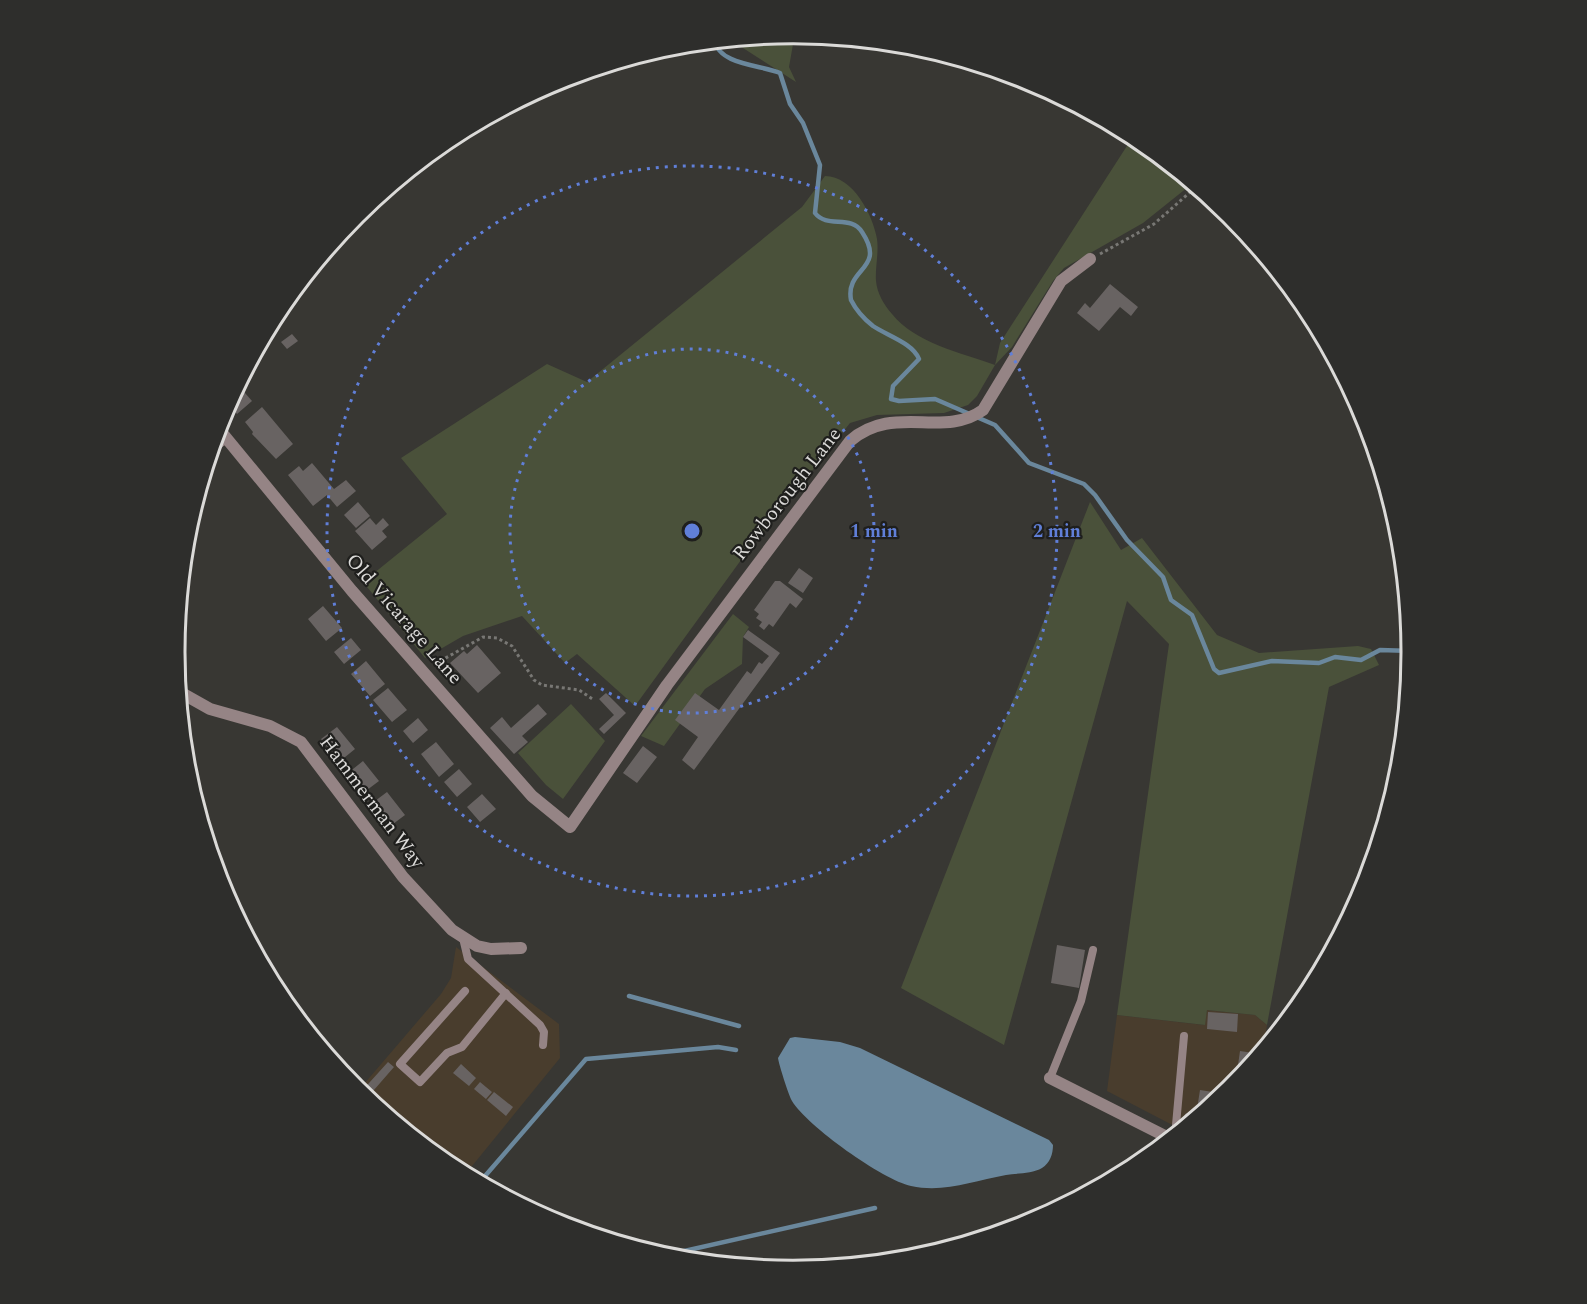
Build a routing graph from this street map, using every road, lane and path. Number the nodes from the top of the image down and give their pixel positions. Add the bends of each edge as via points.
1 (1191, 191) edge
2 (1090, 259) joint
3 (225, 436) edge
4 (424, 673) junction
5 (186, 696) edge
6 (594, 700) dead end
7 (570, 827) joint
8 (463, 938) junction
9 (521, 948) dead end
10 (1093, 950) dead end
11 (465, 991) dead end
12 (506, 993) junction
13 (1184, 1036) dead end
14 (543, 1045) dead end
15 (1050, 1078) joint
16 (1176, 1125) edge
17 (1164, 1135) edge

1 - 2 path via 1154,224
2 - 7 street, Rowborough Lane via 1061,280 982,410 970,419 954,422 886,422 862,430 850,441 674,676
3 - 4 street, Old Vicarage Lane
4 - 6 path via 483,637 497,638 512,646 534,680 579,690
4 - 7 street, Old Vicarage Lane via 532,796
5 - 8 street, Hammerman Way via 210,709 270,726 301,742 403,877
8 - 9 street, Hammerman Way via 491,949
8 - 12 lane via 468,959
10 - 15 lane via 1081,1001
11 - 12 lane via 400,1064 420,1082 447,1053 462,1047
12 - 14 lane via 540,1025
13 - 16 lane
15 - 17 street

